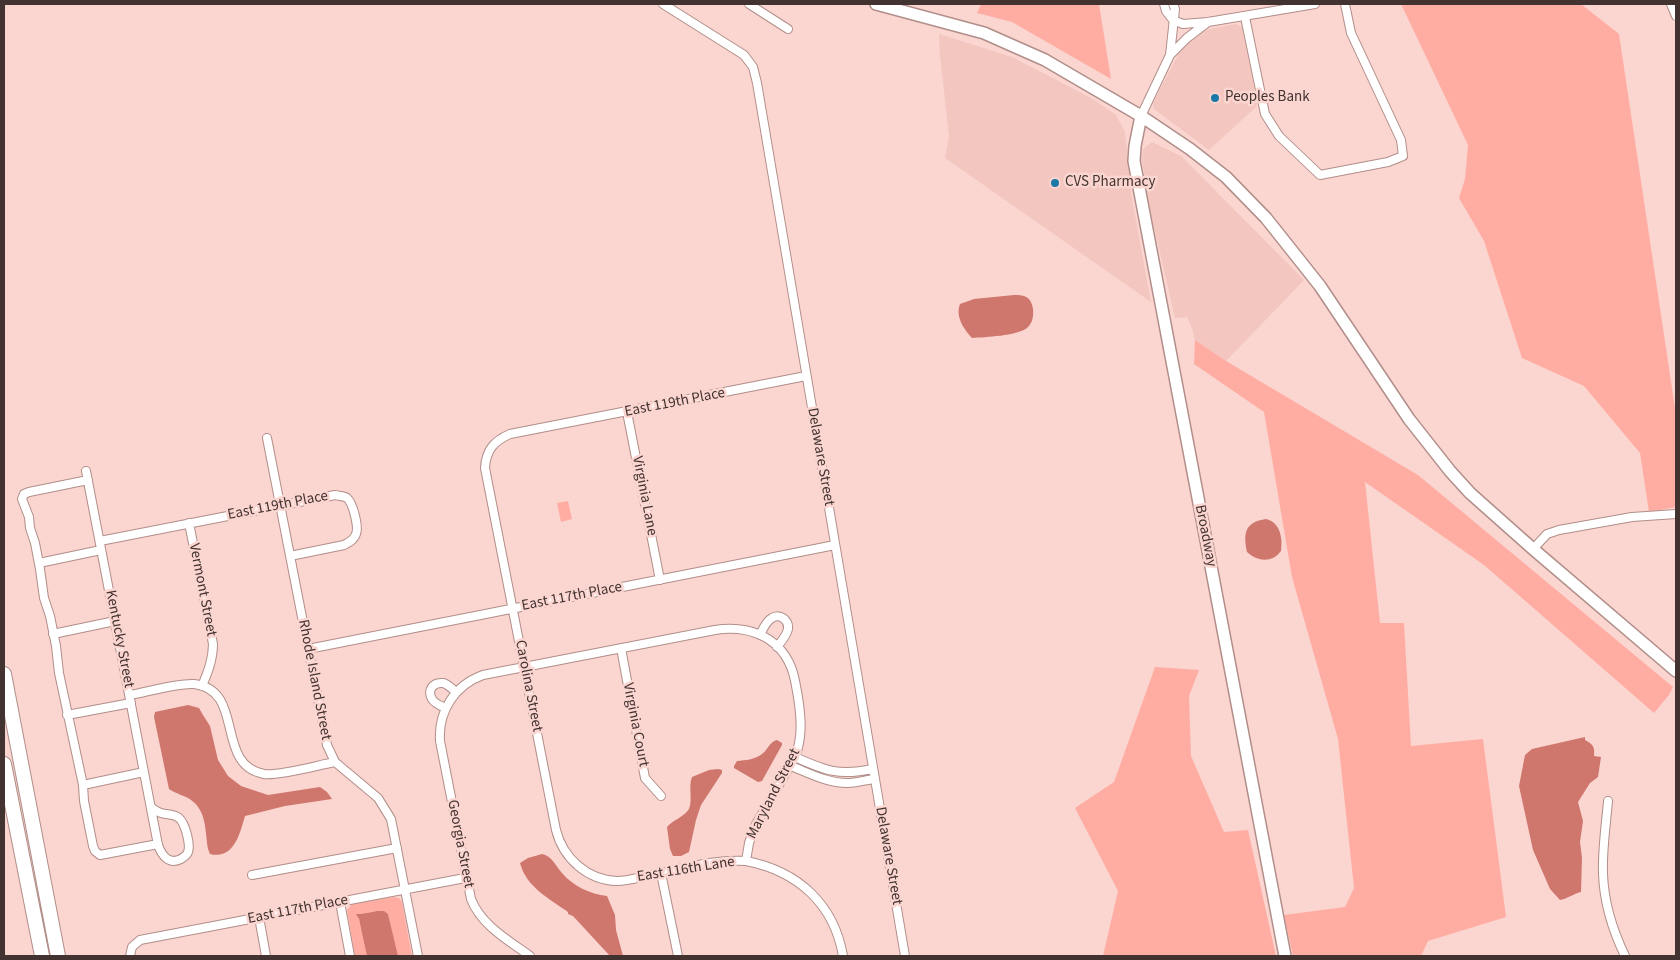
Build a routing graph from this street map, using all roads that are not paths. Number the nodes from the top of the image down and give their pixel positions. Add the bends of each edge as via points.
1 (662, 4) edge
2 (749, 4) edge
3 (876, 4) edge
4 (1164, 4) edge
5 (1173, 4) edge
6 (1316, 4) edge
7 (1345, 4) edge
8 (1673, 5) edge
9 (1676, 16) edge
10 (1245, 17) junction
11 (1173, 20) junction
12 (1208, 22) junction
13 (788, 29) dead end
14 (1170, 55) junction
15 (1141, 116) junction
16 (806, 376) junction
17 (627, 412) junction
18 (266, 438) dead end
19 (490, 449) joint
20 (86, 471) dead end
21 (88, 480) junction
22 (280, 506) junction
23 (1676, 514) edge
24 (189, 524) junction
25 (100, 541) junction
26 (835, 545) junction
27 (1534, 549) junction
28 (101, 550) junction
29 (290, 556) junction
30 (39, 563) junction
31 (660, 580) junction
32 (513, 609) junction
33 (115, 621) junction
34 (53, 634) junction
35 (760, 635) junction
36 (778, 647) junction
37 (621, 648) junction
38 (308, 649) junction
39 (524, 667) junction
40 (1676, 671) edge
41 (4, 674) edge
42 (202, 686) junction
43 (456, 692) junction
44 (130, 699) junction
45 (446, 708) junction
46 (67, 716) junction
47 (795, 757) junction
48 (336, 762) junction
49 (4, 764) edge
50 (791, 766) junction
51 (873, 769) junction
52 (144, 772) junction
53 (874, 779) junction
54 (83, 785) junction
55 (661, 796) dead end
56 (1608, 801) dead end
57 (151, 807) junction
58 (158, 844) junction
59 (397, 848) junction
60 (746, 861) junction
61 (661, 873) junction
62 (252, 875) dead end
63 (465, 878) junction
64 (627, 880) joint
65 (405, 889) junction
66 (340, 902) junction
67 (260, 917) junction
68 (42, 956) edge
69 (58, 956) edge
70 (130, 956) edge
71 (266, 956) edge
72 (350, 956) edge
73 (418, 956) edge
74 (530, 956) edge
75 (678, 956) edge
76 (843, 956) edge
77 (905, 956) edge
78 (1285, 956) edge
79 (1625, 956) edge

1 - 16 street, Delaware Street via 744,55 753,68
2 - 13 street
3 - 15 main road via 984,33 1045,60
4 - 11 street
5 - 11 street
6 - 10 street
7 - 10 street via 1350,32 1401,140 1403,156 1388,162 1320,175 1279,136 1265,114
8 - 9 street
10 - 12 street
11 - 12 street via 1183,24
11 - 14 street
12 - 14 street
14 - 15 street
15 - 27 main road via 1219,171 1252,203 1320,286 1433,451 1470,493
15 - 78 main road, Broadway via 1134,161
16 - 17 street, East 119th Place
16 - 26 street, Delaware Street
17 - 19 street, East 119th Place via 510,434
17 - 31 street, Virginia Lane
18 - 22 street, Rhode Island Street
19 - 32 street, Carolina Street via 485,468
20 - 21 street, Kentucky Street
21 - 25 street, Kentucky Street
21 - 30 street via 24,494 22,499
22 - 24 street, East 119th Place
22 - 29 street, Rhode Island Street
22 - 29 street, East 119th Place via 335,495 346,497 352,505 357,529 352,541 344,545
23 - 27 street via 1632,516 1559,530 1547,534
24 - 25 street, East 119th Place
24 - 42 street, Vermont Street via 213,644
25 - 28 street, Kentucky Street
26 - 31 street, East 117th Place
26 - 51 street, Delaware Street
27 - 40 main road
28 - 30 street
28 - 33 street, Kentucky Street
29 - 38 street, Rhode Island Street
30 - 34 street
31 - 32 street, East 117th Place
32 - 38 street, East 117th Place
32 - 39 street, Carolina Street
33 - 34 street
33 - 44 street, Kentucky Street
34 - 46 street
35 - 36 street, Maryland Street
35 - 36 street via 773,618 784,618 788,628
35 - 37 street, Maryland Street via 746,629 726,628
36 - 47 street, Maryland Street via 793,672 798,701 801,729
37 - 39 street
37 - 55 street, Virginia Court via 645,778
38 - 48 street, Rhode Island Street via 327,745
39 - 43 street, Georgia Street via 483,675
39 - 64 street, Carolina Street via 561,845 571,860 593,876
41 - 69 highway
42 - 44 street via 186,684
42 - 48 street via 222,702 234,749 254,771 278,773
43 - 45 street, Georgia Street
43 - 45 street via 441,683 431,688 432,699
44 - 46 street
44 - 52 street, Kentucky Street
45 - 63 street, Georgia Street via 440,727 440,741
46 - 54 street
47 - 50 street, Maryland Street
47 - 51 street via 840,773
48 - 59 street, Rhode Island Street via 384,805 391,819
49 - 68 highway
50 - 53 street via 835,781 849,783
50 - 60 street, Maryland Street via 751,834
51 - 53 street, Delaware Street
52 - 54 street
52 - 57 street, Kentucky Street
53 - 77 street, Delaware Street
54 - 58 street via 93,846 100,855
56 - 79 street via 1603,875 1610,916
57 - 58 street, Kentucky Street
57 - 58 street via 181,819 189,845 187,854 170,860 162,855
59 - 62 street
59 - 65 street, Rhode Island Street
60 - 61 street, East 116th Lane
60 - 76 street, Maryland Street via 779,871 816,898 837,931
61 - 64 street, East 116th Lane
61 - 75 street
63 - 65 street, East 117th Place
63 - 74 street, Georgia Street via 480,916
65 - 66 street, East 117th Place
65 - 73 street, Rhode Island Street
66 - 67 street, East 117th Place
66 - 72 street
67 - 70 street, East 117th Place via 140,940 132,947
67 - 71 street

